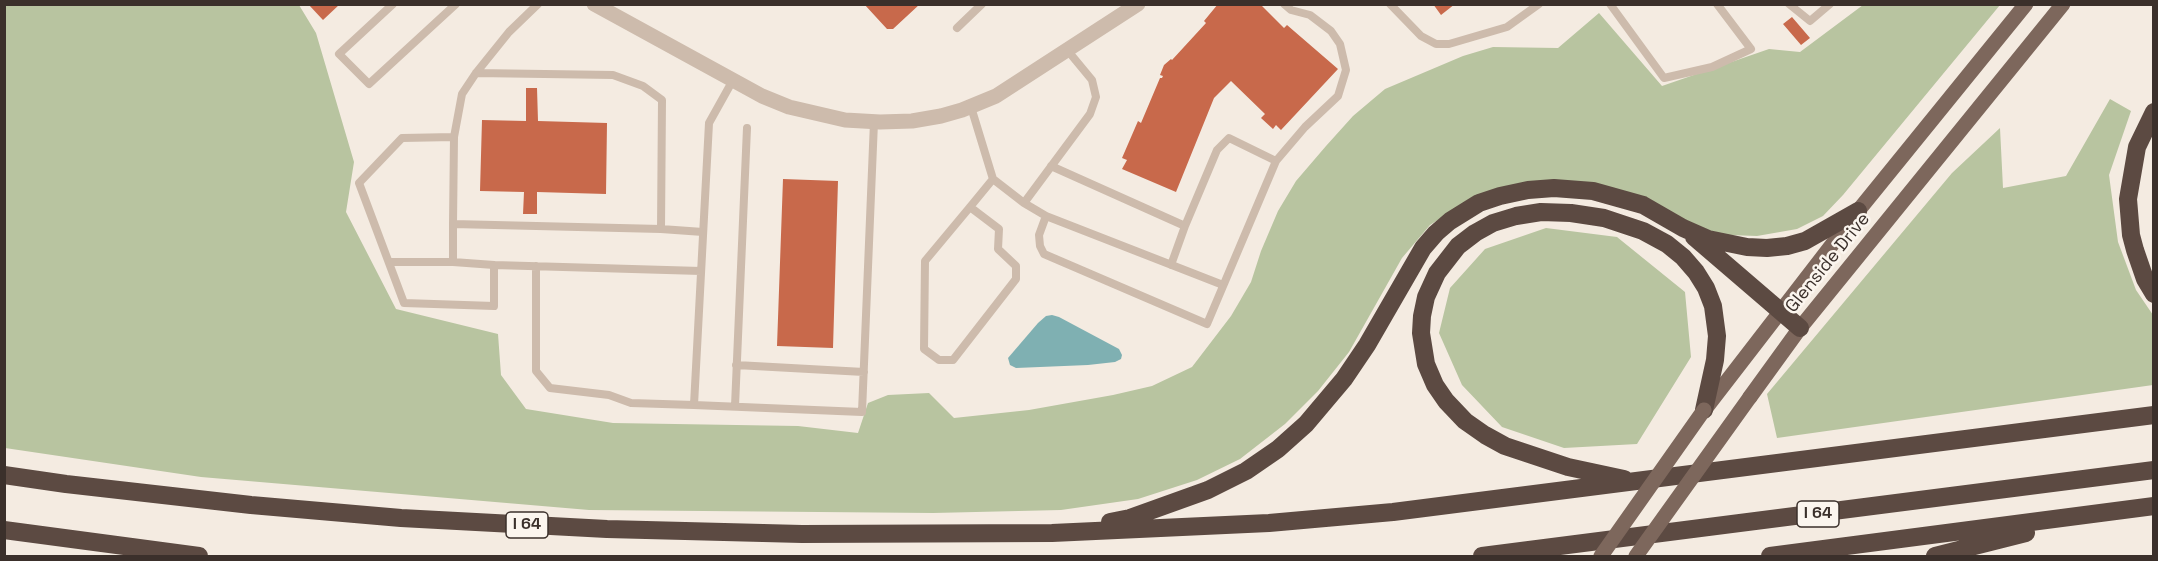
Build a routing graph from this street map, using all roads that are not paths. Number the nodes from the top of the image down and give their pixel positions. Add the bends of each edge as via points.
1 (393, 4) edge
2 (456, 4) edge
3 (538, 4) edge
4 (594, 4) edge
5 (982, 4) edge
6 (1138, 4) edge
7 (1284, 4) edge
8 (1390, 4) edge
9 (1610, 4) edge
10 (1718, 4) edge
11 (1789, 4) edge
12 (2026, 4) edge
13 (2063, 4) edge
14 (1537, 5) edge
15 (1831, 5) edge
16 (957, 28) dead end
17 (1068, 51) junction
18 (476, 73) junction
19 (733, 80) junction
20 (971, 107) junction
21 (2154, 112) edge
22 (874, 122) junction
23 (747, 128) dead end
24 (454, 137) junction
25 (1276, 161) junction
26 (1051, 166) junction
27 (993, 178) junction
28 (1024, 203) junction
29 (970, 207) junction
30 (1858, 211) junction
31 (1046, 216) junction
32 (453, 224) junction
33 (1185, 226) junction
34 (1683, 228) junction
35 (661, 229) junction
36 (703, 232) junction
37 (389, 262) junction
38 (453, 262) junction
39 (494, 265) junction
40 (1171, 265) junction
41 (536, 266) junction
42 (701, 271) junction
43 (1222, 285) junction
44 (2154, 294) edge
45 (1780, 310) junction
46 (1800, 328) junction
47 (736, 365) junction
48 (864, 372) junction
49 (694, 405) junction
50 (735, 406) junction
51 (1704, 411) junction
52 (2154, 415) edge
53 (2154, 470) edge
54 (4, 474) edge
55 (1638, 482) junction
56 (2154, 506) edge
57 (4, 530) edge
58 (1052, 533) junction
59 (199, 556) edge
60 (1482, 556) edge
61 (1601, 556) edge
62 (1636, 556) edge
63 (1770, 556) edge
64 (1935, 556) edge

1 - 2 lane via 339,54 369,84
3 - 18 lane
4 - 19 street
5 - 16 lane
6 - 17 street
7 - 25 lane via 1310,15 1331,31 1340,44 1346,70 1338,96
8 - 14 lane via 1421,36 1436,44 1449,44 1507,27
9 - 10 lane via 1664,78 1712,66 1751,49
11 - 15 lane via 1810,21
12 - 30 main road, Glenside Drive
13 - 46 main road, Glenside Drive
17 - 20 street
17 - 26 lane via 1092,81 1096,97 1090,114
18 - 24 lane via 462,94
18 - 35 lane via 613,75 643,86 662,100
19 - 22 street via 789,107 845,120
19 - 36 lane via 709,123
20 - 22 street via 912,121
20 - 27 lane
21 - 44 highway via 2138,147 2128,199 2135,250
22 - 48 lane
23 - 47 lane
24 - 32 lane
24 - 37 lane via 402,138 359,183
25 - 33 lane via 1228,138 1217,150
25 - 43 lane
26 - 28 lane
26 - 33 lane
27 - 28 lane
27 - 29 lane
28 - 31 lane
29 - 29 lane via 925,261 924,349 939,360 953,360 1016,279 1016,266 998,249 999,229
30 - 34 highway via 1813,237 1767,248 1708,239
30 - 45 main road, Glenside Drive
31 - 40 lane
31 - 43 lane via 1039,235 1044,254 1207,324
32 - 35 lane
32 - 38 lane
33 - 40 lane
34 - 45 highway
34 - 58 highway via 1643,205 1593,191 1528,190 1479,203 1450,221 1423,248 1344,379 1306,424 1278,449 1230,480 1183,500 1130,518
35 - 36 lane
36 - 42 lane
37 - 38 lane
37 - 39 lane via 404,303 483,306 494,306
38 - 39 lane
39 - 41 lane
40 - 43 lane
41 - 42 lane
41 - 49 lane via 536,371 550,388 609,395 631,403
42 - 49 lane
45 - 46 highway
45 - 51 main road, Glenside Drive
46 - 62 main road, Glenside Drive, bridge
47 - 48 lane
47 - 50 lane
48 - 50 lane via 862,412
49 - 50 lane
51 - 55 highway via 1715,360 1713,306 1696,272 1667,244 1604,218 1541,212 1493,223 1458,246 1437,273 1422,316 1426,364 1446,401 1465,421 1505,446 1568,467
51 - 61 main road, Glenside Drive, bridge
52 - 55 highway, I 64
53 - 60 highway, I 64
54 - 58 highway, I 64 via 240,504 436,520 802,534
55 - 58 highway, I 64 via 1319,519
56 - 63 highway
56 - 64 highway
57 - 59 highway

